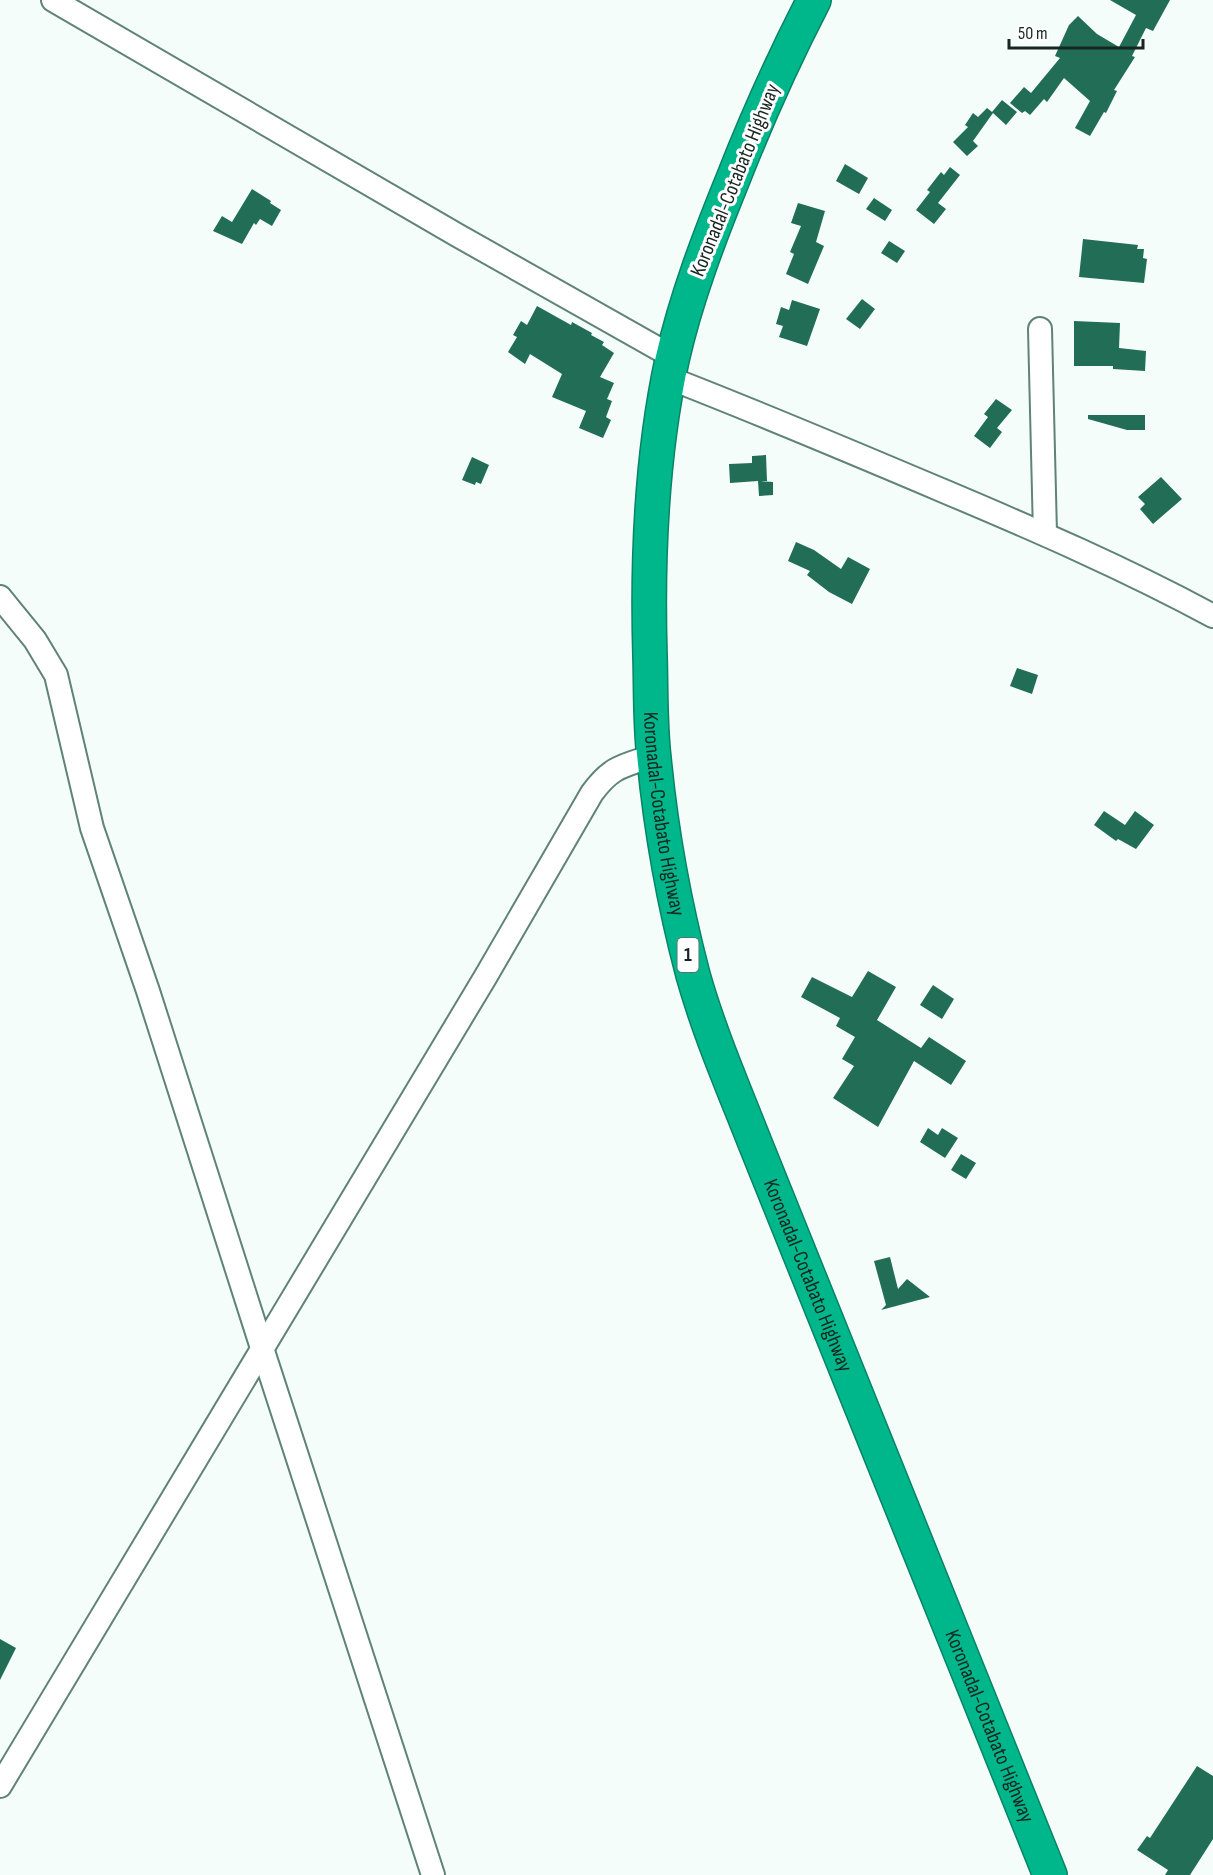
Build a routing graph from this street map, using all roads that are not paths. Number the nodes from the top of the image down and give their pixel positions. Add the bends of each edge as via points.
1 (53, 0) edge
2 (814, 0) edge
3 (1040, 329) dead end
4 (671, 368) junction
5 (1045, 534) junction
6 (0, 597) edge
7 (1213, 616) edge
8 (653, 756) junction
9 (262, 1348) junction
10 (0, 1785) edge
11 (433, 1875) edge
12 (1050, 1875) edge

1 - 4 street via 457,235
2 - 4 highway, Koronadal-Cotabato Highway / 1 via 755,122 708,238
3 - 5 street
4 - 5 street via 777,420
4 - 8 highway, Koronadal-Cotabato Highway / 1 via 656,452 649,535
5 - 7 street
6 - 9 street via 35,640 56,675 92,828
8 - 9 street via 615,768 592,793
8 - 12 highway, Koronadal-Cotabato Highway / 1 via 670,878 694,978 714,1037
9 - 10 street
9 - 11 street

